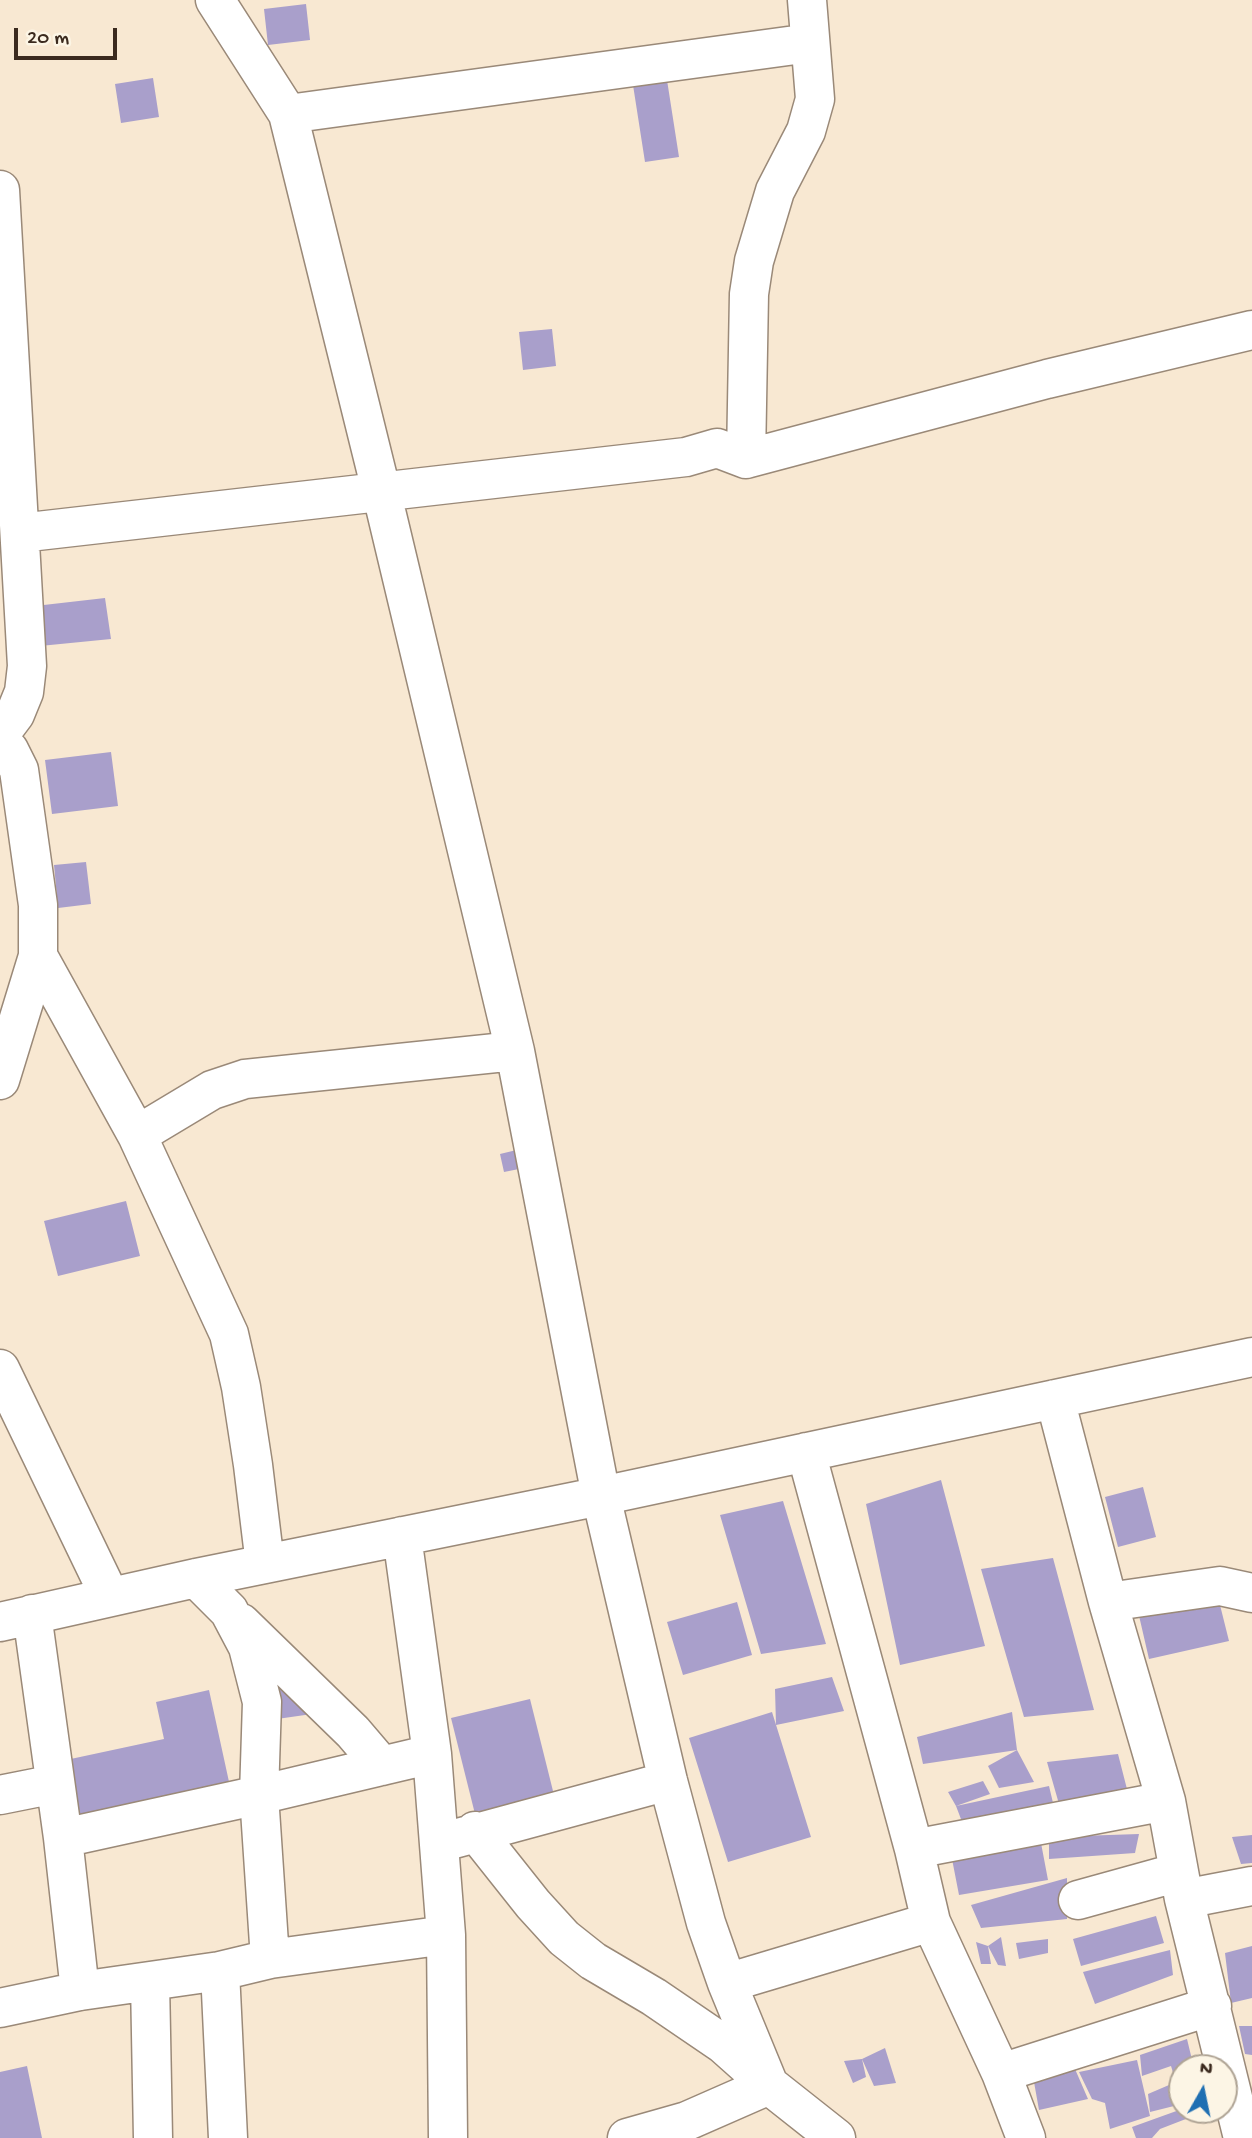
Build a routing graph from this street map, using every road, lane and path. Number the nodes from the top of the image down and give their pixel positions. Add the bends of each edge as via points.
1 (215, 0) edge
2 (807, 0) edge
3 (810, 43) junction
4 (288, 114) junction
5 (0, 190) edge
6 (1252, 330) edge
7 (746, 459) junction
8 (381, 490) junction
9 (20, 533) junction
10 (0, 734) edge
11 (0, 742) edge
12 (38, 956) junction
13 (13, 999) edge
14 (515, 1051) junction
15 (0, 1080) edge
16 (137, 1135) junction
17 (1252, 1357) edge
18 (0, 1369) edge
19 (1055, 1399) junction
20 (807, 1452) junction
21 (601, 1496) junction
22 (402, 1536) junction
23 (265, 1564) junction
24 (196, 1578) junction
25 (1252, 1593) edge
26 (110, 1597) junction
27 (1108, 1602) junction
28 (229, 1611) junction
29 (16, 1618) edge
30 (432, 1754) junction
31 (382, 1766) junction
32 (668, 1781) junction
33 (55, 1784) junction
34 (0, 1795) edge
35 (259, 1795) junction
36 (1166, 1801) junction
37 (475, 1831) junction
38 (63, 1838) junction
39 (439, 1844) junction
40 (914, 1849) junction
41 (1181, 1885) junction
42 (1252, 1886) edge
43 (1078, 1900) dead end
44 (931, 1922) junction
45 (446, 1935) junction
46 (270, 1959) junction
47 (220, 1971) junction
48 (150, 1981) junction
49 (727, 1983) junction
50 (80, 1991) junction
51 (1212, 2006) junction
52 (0, 2008) edge
53 (1001, 2073) junction
54 (769, 2085) junction
55 (153, 2138) edge
56 (228, 2138) edge
57 (447, 2138) edge
58 (627, 2138) edge
59 (836, 2138) edge
60 (1026, 2138) edge
61 (1243, 2138) edge

1 - 4 street
2 - 3 street
3 - 4 street
3 - 7 street via 815,99 806,131 775,191 754,261 749,294
4 - 8 street
5 - 9 street
6 - 7 street
7 - 8 street via 717,448 686,457
8 - 9 street
8 - 14 street
9 - 10 street via 27,666 24,692
11 - 12 street via 19,770 38,905
12 - 13 street
12 - 16 street
13 - 15 street
14 - 16 street via 245,1079 212,1090
14 - 21 street
16 - 23 street via 229,1334 245,1413
17 - 19 street
18 - 26 street
19 - 20 street
19 - 27 street
20 - 21 street
20 - 40 street
21 - 22 street
21 - 32 street
22 - 23 street
22 - 30 street
23 - 24 street
24 - 26 street
24 - 28 street
25 - 27 street via 1220,1586
26 - 29 street
27 - 36 street
28 - 31 street
28 - 35 street via 248,1647 262,1702
29 - 33 street
30 - 31 street
30 - 39 street
31 - 35 street
32 - 37 street
32 - 49 street
33 - 34 street
33 - 38 street
35 - 38 street
35 - 46 street
36 - 40 street
36 - 41 street
37 - 39 street
37 - 54 street via 564,1938 723,2044
38 - 50 street
39 - 45 street
40 - 44 street
41 - 42 street
41 - 43 street
41 - 51 street
44 - 49 street
44 - 53 street
45 - 46 street
45 - 57 street
46 - 47 street
47 - 48 street
47 - 56 street
48 - 50 street
48 - 55 street
49 - 54 street
50 - 52 street
51 - 53 street
51 - 61 street
53 - 60 street
54 - 58 street via 688,2121
54 - 59 street

